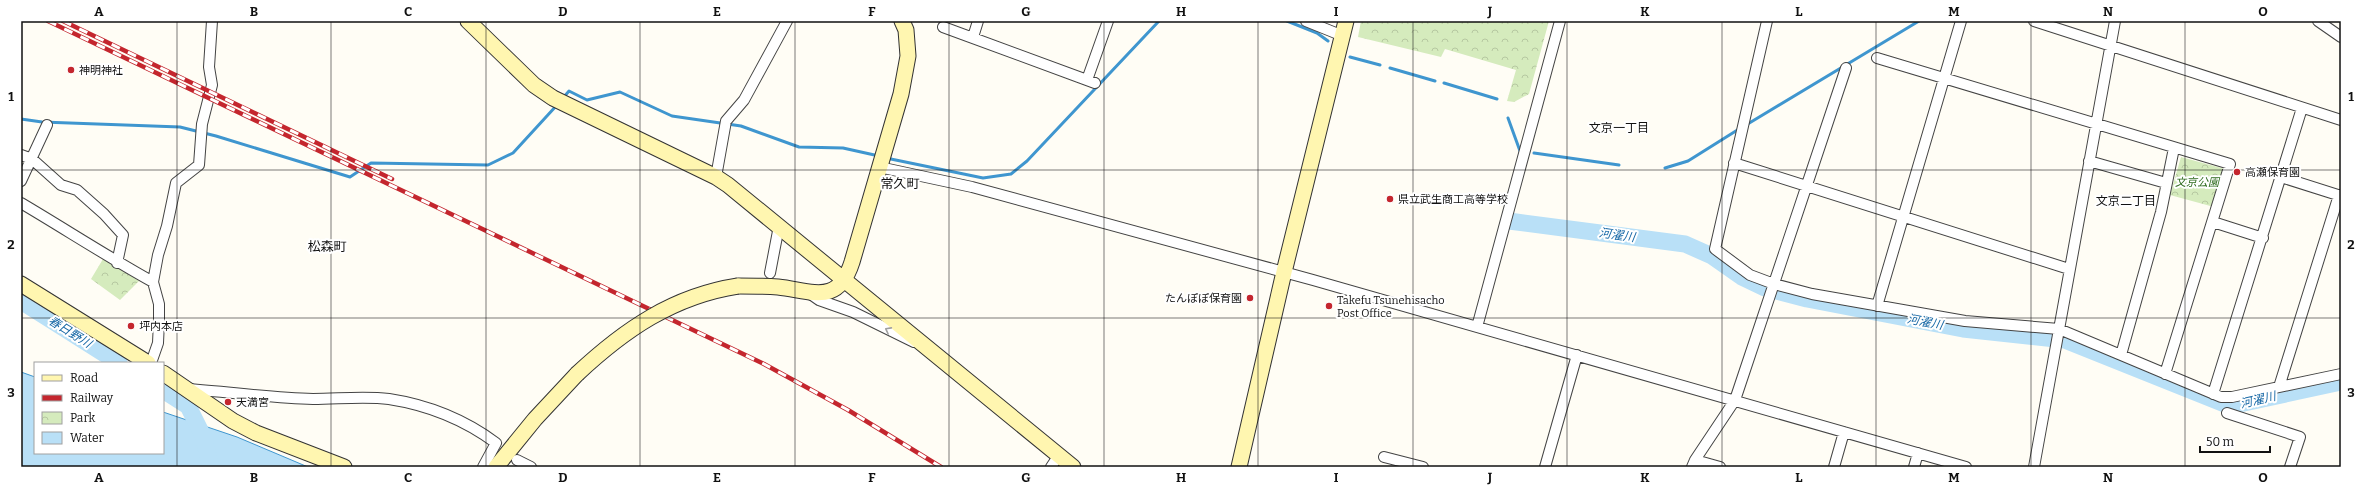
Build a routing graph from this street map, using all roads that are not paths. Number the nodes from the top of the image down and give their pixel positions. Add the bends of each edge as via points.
1 (212, 21) edge
2 (787, 21) edge
3 (902, 21) edge
4 (978, 21) edge
5 (1108, 21) edge
6 (1306, 21) edge
7 (1560, 21) edge
8 (1767, 21) edge
9 (1961, 21) edge
10 (2034, 21) edge
11 (2115, 21) edge
12 (2318, 21) edge
13 (476, 25) edge
14 (943, 27) dead end
15 (1345, 28) edge
16 (973, 37) junction
17 (2341, 37) edge
18 (2110, 44) junction
19 (1877, 58) dead end
20 (1846, 68) dead end
21 (1944, 78) junction
22 (2302, 108) junction
23 (2341, 120) edge
24 (46, 125) dead end
25 (2096, 125) junction
26 (2174, 148) junction
27 (21, 155) edge
28 (32, 159) junction
29 (881, 160) junction
30 (2089, 161) junction
31 (1734, 163) junction
32 (716, 177) junction
33 (2281, 177) junction
34 (21, 181) edge
35 (2166, 183) junction
36 (1807, 187) junction
37 (2340, 196) edge
38 (21, 203) edge
39 (1904, 217) junction
40 (2213, 222) junction
41 (779, 226) junction
42 (2263, 238) junction
43 (118, 263) junction
44 (2069, 269) junction
45 (1284, 272) junction
46 (770, 273) dead end
47 (845, 280) junction
48 (153, 282) junction
49 (21, 284) edge
50 (1774, 284) junction
51 (809, 293) junction
52 (1877, 306) junction
53 (1476, 327) junction
54 (2059, 329) junction
55 (924, 344) junction
56 (2121, 355) junction
57 (1578, 356) junction
58 (148, 362) edge
59 (150, 362) edge
60 (164, 374) edge
61 (2165, 374) junction
62 (2341, 374) edge
63 (2280, 387) junction
64 (186, 389) junction
65 (2213, 394) junction
66 (1735, 400) junction
67 (2227, 413) dead end
68 (1844, 432) junction
69 (1918, 453) junction
70 (1384, 457) dead end
71 (517, 460) dead end
72 (1055, 461) edge
73 (1694, 463) edge
74 (344, 467) edge
75 (483, 467) edge
76 (496, 467) edge
77 (532, 467) edge
78 (1073, 467) edge
79 (1239, 467) edge
80 (1423, 467) edge
81 (1544, 467) edge
82 (1720, 467) edge
83 (1834, 467) edge
84 (1914, 467) edge
85 (1966, 467) edge
86 (2034, 467) edge
87 (2290, 467) edge

1 - 48 street via 209,67 212,86 202,124 199,165 176,183
2 - 32 street via 744,100 726,121
3 - 29 street via 906,30 908,56 901,94
4 - 16 street
5 - 16 street via 1091,81
6 - 15 street
7 - 53 street
8 - 31 street
9 - 21 street
10 - 18 street
11 - 18 street
12 - 17 street
13 - 32 street via 534,85 560,101
14 - 16 street
15 - 45 street
18 - 22 street
18 - 25 street
19 - 21 street
20 - 36 street
21 - 25 street
21 - 39 street
22 - 23 street
22 - 33 street
24 - 28 street
25 - 26 street
25 - 30 street
26 - 35 street
26 - 40 street via 2230,164
27 - 28 street
28 - 34 street
28 - 43 street via 61,185 77,190 104,214 123,236
29 - 45 street
29 - 47 street
30 - 35 street
30 - 44 street
31 - 36 street
31 - 50 street via 1715,249 1750,275
32 - 41 street
33 - 37 street
33 - 42 street
35 - 56 street via 2161,212
36 - 39 street
36 - 50 street
37 - 63 street
38 - 43 street
39 - 44 street
39 - 52 street
40 - 42 street
40 - 61 street
41 - 46 street
41 - 47 street
42 - 65 street
43 - 48 street
44 - 54 street
45 - 53 street
45 - 79 street
47 - 51 street via 831,292
47 - 55 street
48 - 59 street via 159,304 159,321 158,343
49 - 58 street
50 - 52 street
50 - 66 street
55 -> 51 street via 906,339 858,315 819,300
51 - 76 street, bridge via 779,287 738,286 697,295 658,312 627,331 577,374
52 - 54 street via 1965,322
53 - 57 street
54 - 56 street
54 - 86 street
55 - 72 street
56 - 61 street
57 - 66 street
57 - 81 street
60 - 64 street
61 - 65 street
62 - 63 street
63 - 65 street via 2226,397
64 - 74 street via 233,421 256,433
64 - 75 street via 313,399 389,399 415,405 458,419 496,443
66 - 68 street
66 - 73 street
67 - 87 street via 2300,437
68 - 69 street
68 - 83 street
69 - 84 street
69 - 85 street
70 - 80 street
71 - 77 street
72 - 78 street
73 - 82 street

